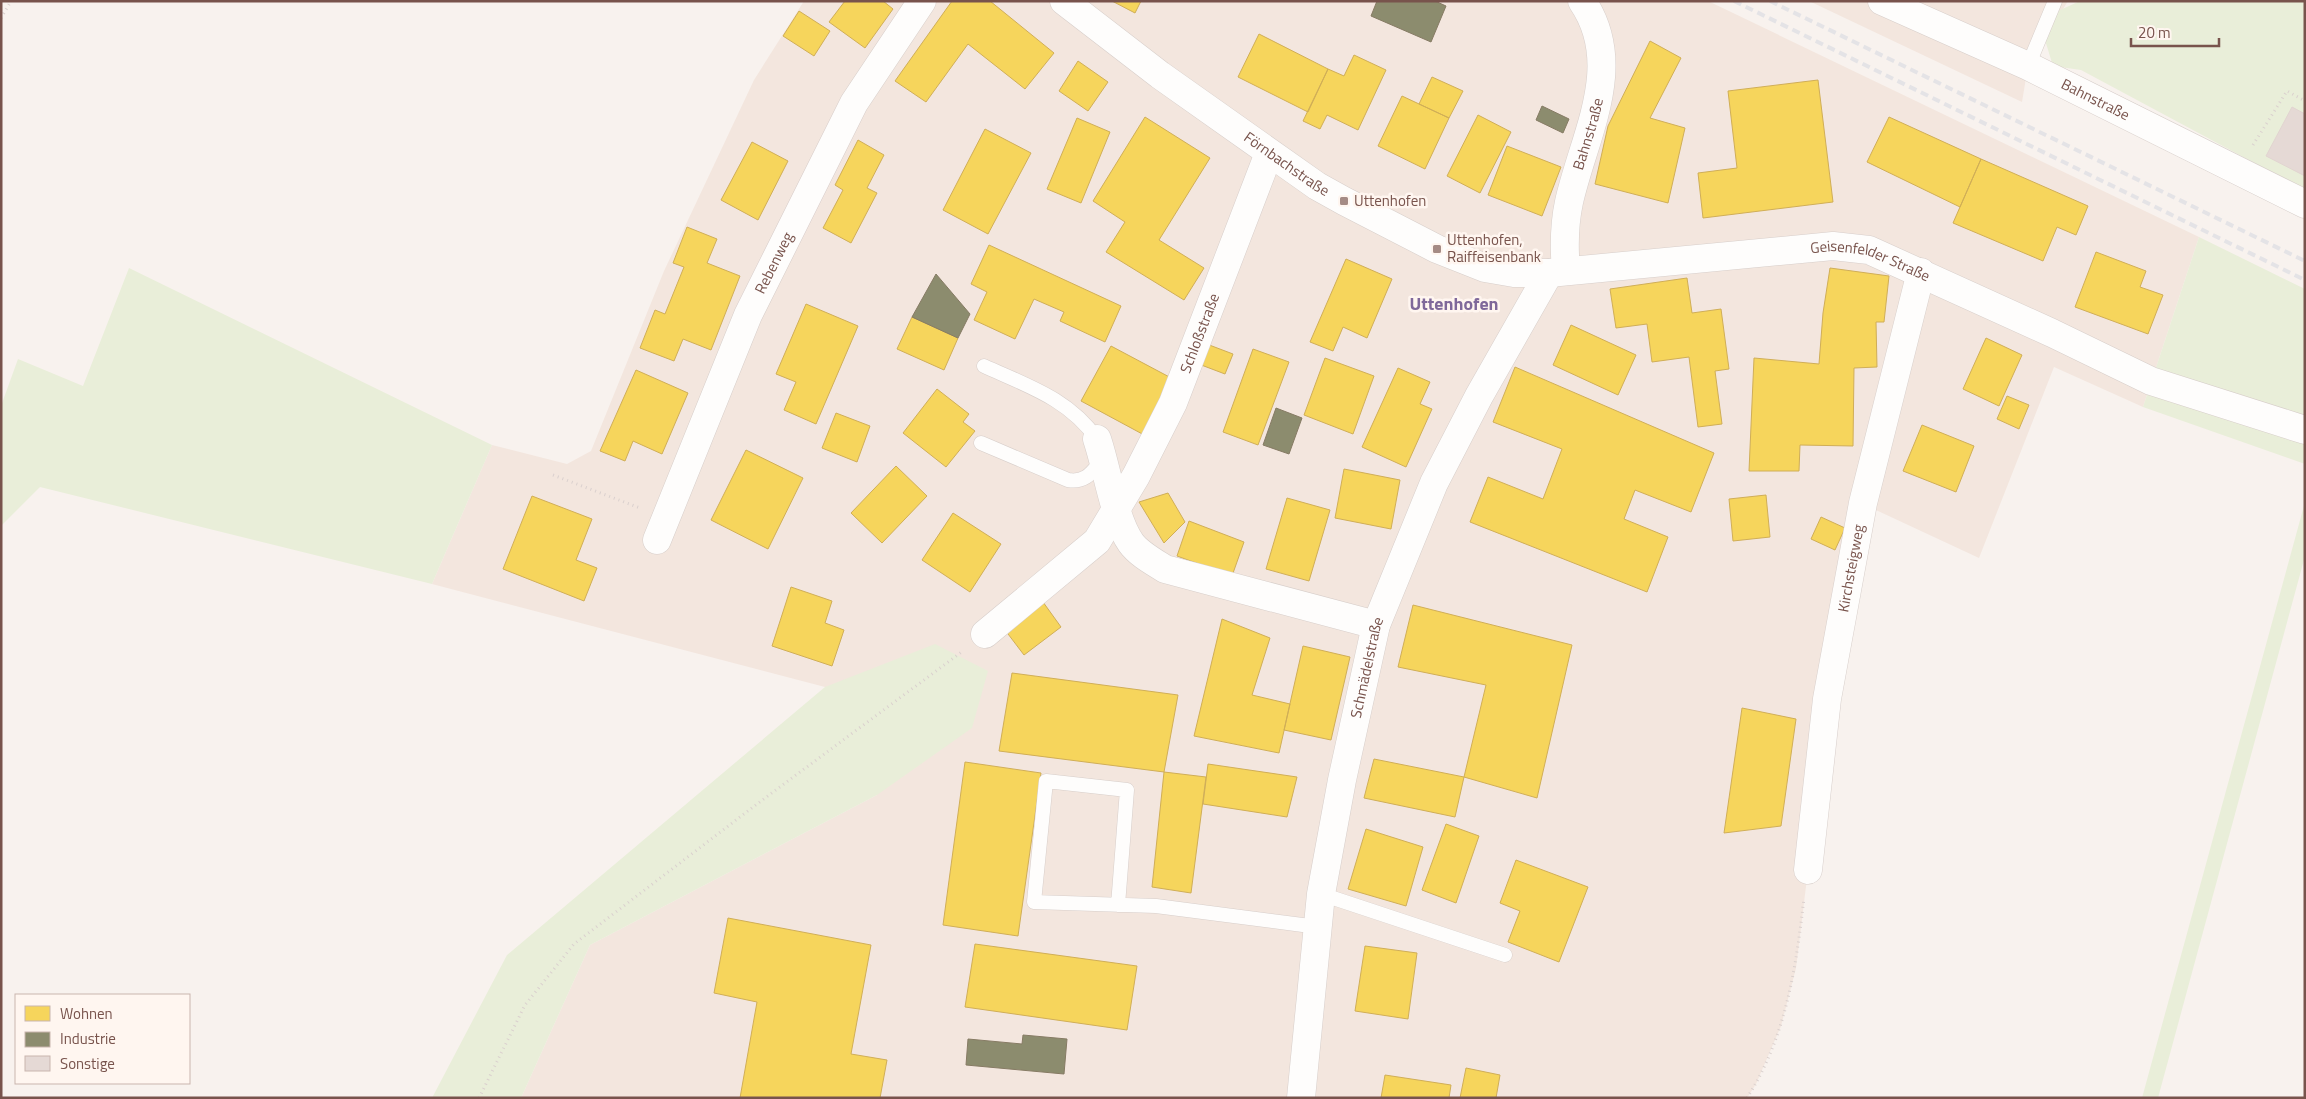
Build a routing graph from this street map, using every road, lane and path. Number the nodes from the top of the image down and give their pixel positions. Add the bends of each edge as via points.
1 (11, 1) edge
2 (922, 1) edge
3 (1064, 1) edge
4 (1582, 1) edge
5 (1882, 1) edge
6 (2054, 1) edge
7 (1, 18) edge
8 (2028, 66) junction
9 (2305, 101) edge
10 (1269, 153) junction
11 (2238, 169) junction
12 (2305, 204) edge
13 (1558, 272) junction
14 (1921, 272) junction
15 (984, 366) dead end
16 (2305, 430) edge
17 (981, 443) dead end
18 (1100, 448) junction
19 (553, 475) dead end
20 (1116, 509) junction
21 (662, 530) joint
22 (1376, 625) junction
23 (985, 634) joint
24 (1808, 870) joint
25 (1321, 894) junction
26 (1118, 905) junction
27 (1318, 927) junction
28 (1505, 955) dead end
29 (479, 1098) edge
30 (1302, 1098) edge
31 (1747, 1098) edge

1 - 7 path
2 - 21 street, Rebenweg via 854,103 757,297
3 - 10 street, Förnbachstraße
4 - 13 street, Bahnstraße via 1599,34 1603,58 1601,84 1566,218
5 - 8 street, Bahnstraße
6 - 8 lane
8 - 11 street, Bahnstraße
9 - 11 path via 2287,91
10 - 13 street, Förnbachstraße via 1317,186 1437,249 1485,268 1514,273
10 - 20 street, Schloßstraße via 1172,403
11 - 12 street, Bahnstraße
13 - 14 street, Geisenfelder Straße via 1833,246 1869,250
13 - 22 street, Schmädelstraße via 1526,311 1434,483
14 - 16 street, Geisenfelder Straße via 2151,381
14 - 24 street, Kirchsteigweg via 1863,503 1827,699
15 - 18 lane via 1049,395 1084,421
17 - 18 lane via 1078,482 1088,477
18 - 20 street
19 - 21 path
20 - 22 street via 1131,543 1165,569
20 - 23 street, Schloßstraße via 1096,541
22 - 25 street, Schmädelstraße
23 - 29 path via 574,944 525,1005
24 - 31 path via 1796,968 1781,1026
25 - 27 street, Schmädelstraße
25 - 28 lane
26 - 26 lane via 1034,902 1046,782 1127,790
26 - 27 lane via 1156,906
27 - 30 street, Schmädelstraße

